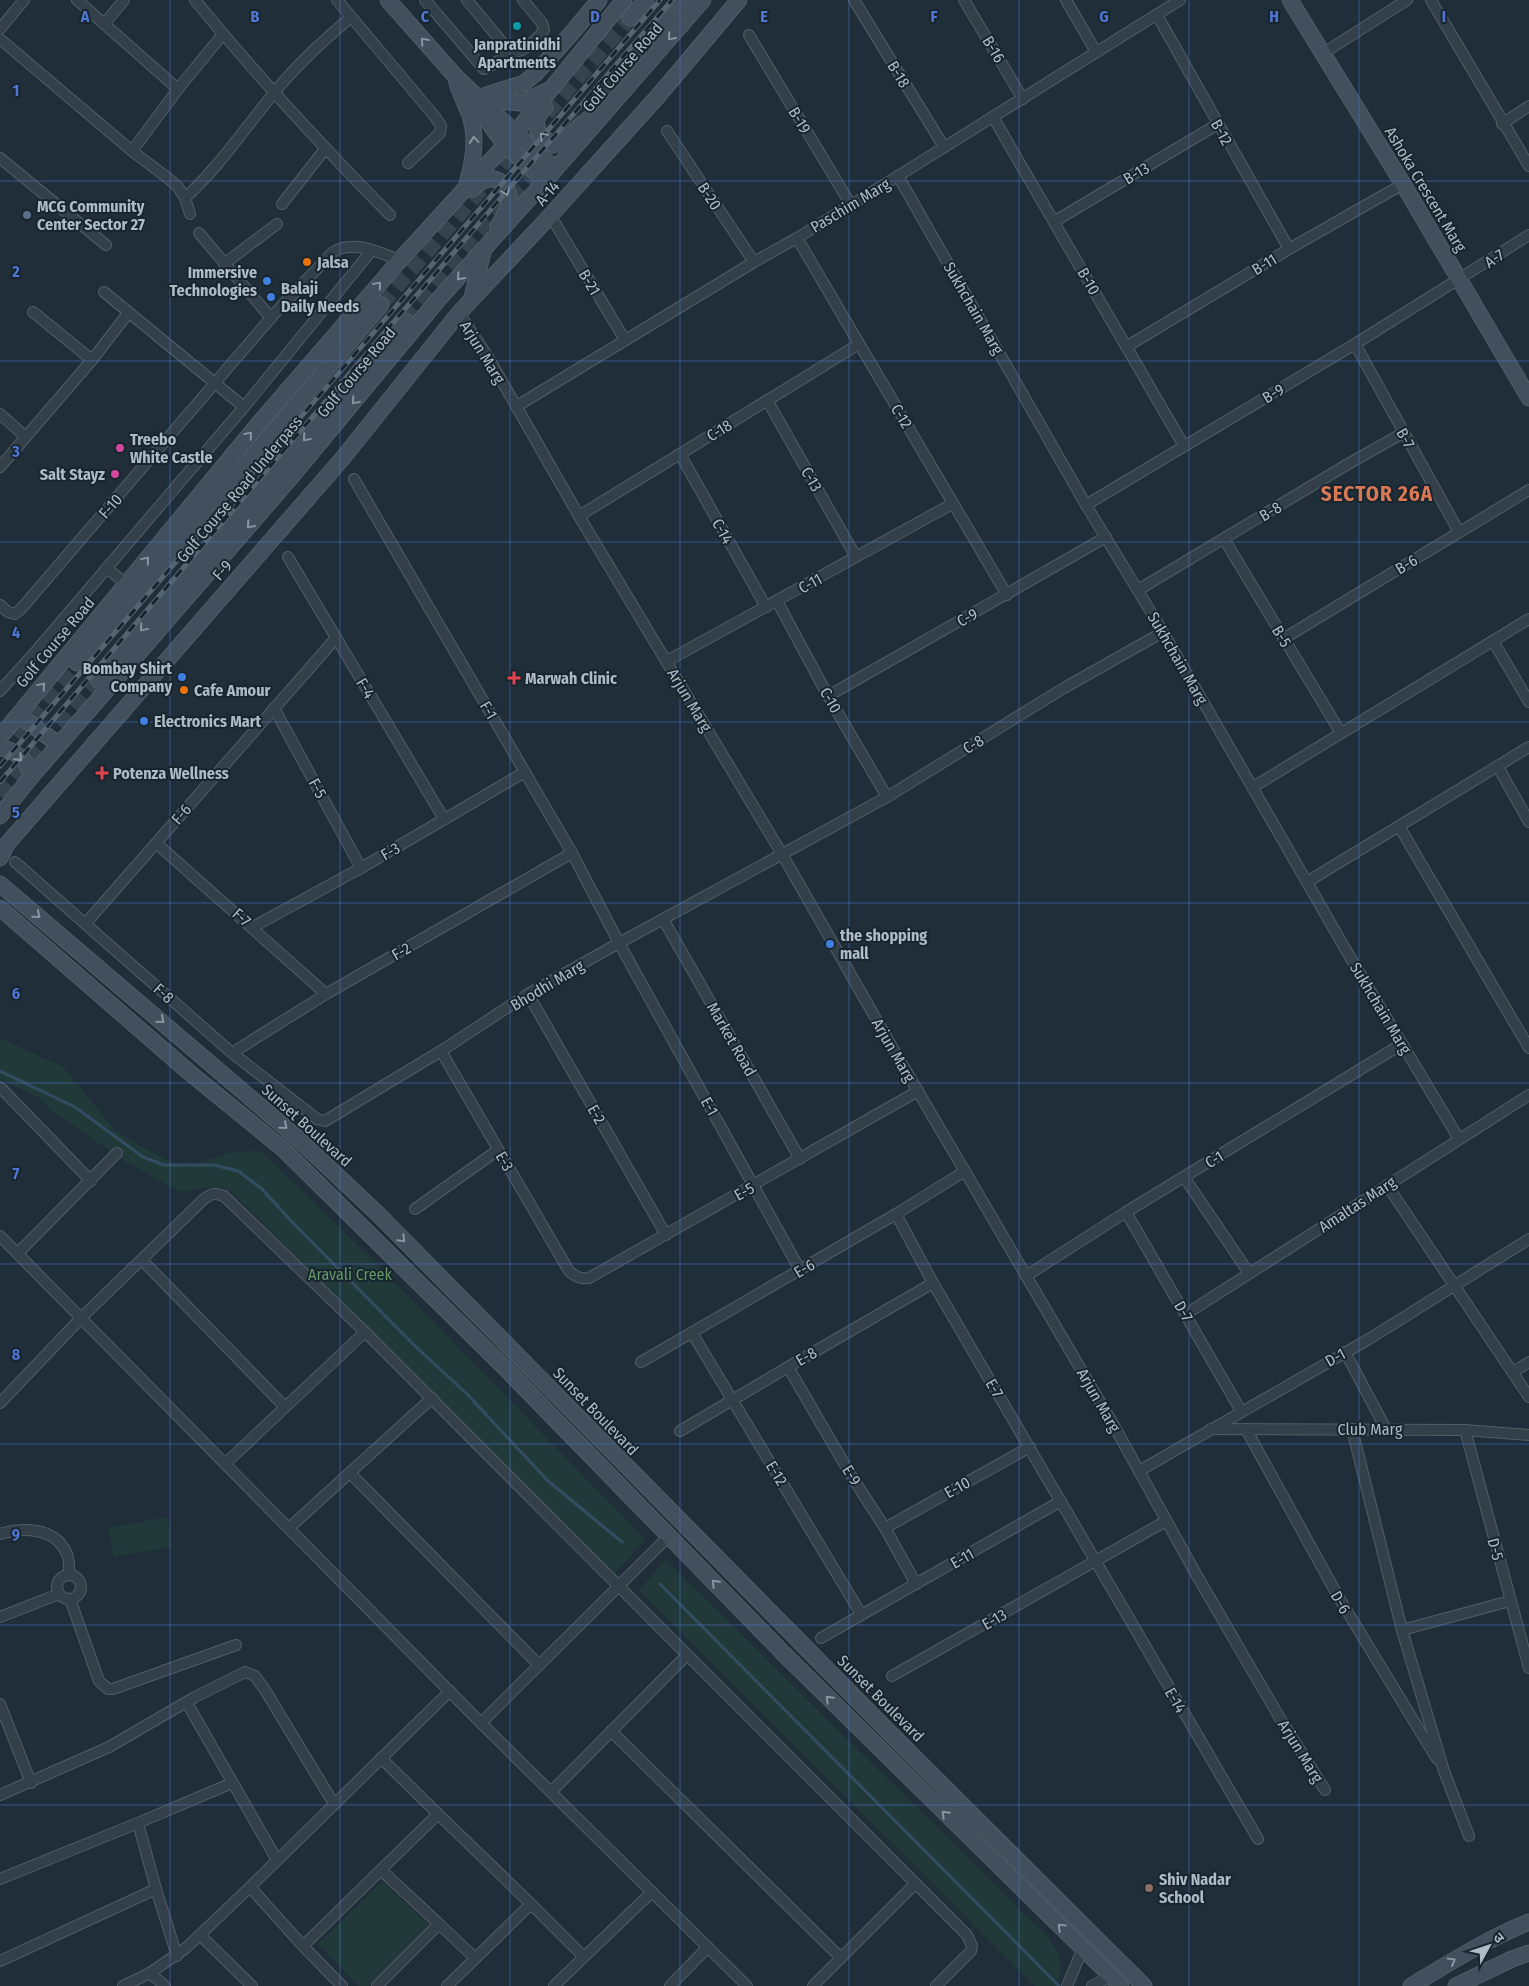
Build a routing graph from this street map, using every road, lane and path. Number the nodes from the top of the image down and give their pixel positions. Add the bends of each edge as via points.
1 (24, 0) edge
2 (77, 0) edge
3 (124, 0) edge
4 (195, 0) edge
5 (337, 0) edge
6 (388, 0) edge
7 (425, 0) edge
8 (467, 0) edge
9 (523, 0) edge
10 (599, 0) edge
11 (624, 0) edge
12 (646, 0) edge
13 (686, 0) edge
14 (703, 0) edge
15 (739, 0) edge
16 (854, 0) edge
17 (964, 0) edge
18 (1066, 0) edge
19 (1290, 0) edge
20 (1407, 0) edge
21 (1430, 0) edge
22 (1174, 2) edge
23 (1157, 14) junction
24 (351, 17) junction
25 (630, 18) tunnel mouth
26 (104, 24) junction
27 (0, 29) edge
28 (223, 34) junction
29 (749, 35) dead end
30 (655, 36) tunnel mouth
31 (0, 39) edge
32 (510, 52) junction
33 (1096, 52) junction
34 (1322, 54) junction
35 (567, 68) junction
36 (456, 77) junction
37 (178, 90) junction
38 (549, 90) junction
39 (274, 93) junction
40 (480, 97) junction
41 (1023, 99) junction
42 (610, 106) junction
43 (1529, 106) edge
44 (993, 116) junction
45 (1218, 124) junction
46 (1502, 124) junction
47 (667, 131) dead end
48 (509, 139) junction
49 (944, 147) junction
50 (325, 149) junction
51 (132, 151) junction
52 (0, 158) edge
53 (408, 163) dead end
54 (1529, 166) edge
55 (550, 176) junction
56 (898, 176) junction
57 (1403, 184) junction
58 (466, 187) junction
59 (184, 198) junction
60 (454, 200) junction
61 (282, 204) dead end
62 (851, 205) junction
63 (190, 214) dead end
64 (390, 215) dead end
65 (1055, 222) junction
66 (555, 223) dead end
67 (277, 224) dead end
68 (199, 233) dead end
69 (1529, 235) edge
70 (496, 237) junction
71 (797, 238) junction
72 (106, 245) dead end
73 (1289, 248) junction
74 (372, 250) junction
75 (483, 251) junction
76 (400, 260) junction
77 (754, 262) junction
78 (224, 264) junction
79 (1460, 280) junction
80 (104, 292) dead end
81 (472, 299) junction
82 (381, 305) tunnel mouth
83 (33, 312) dead end
84 (129, 312) junction
85 (458, 313) junction
86 (271, 318) junction
87 (406, 321) tunnel mouth
88 (438, 339) junction
89 (625, 340) junction
90 (859, 344) junction
91 (1355, 344) junction
92 (399, 347) junction
93 (1126, 347) junction
94 (92, 360) junction
95 (216, 383) junction
96 (1529, 398) edge
97 (767, 400) junction
98 (517, 406) junction
99 (244, 407) junction
100 (0, 414) edge
101 (1403, 433) junction
102 (26, 437) junction
103 (1184, 446) junction
104 (680, 454) junction
105 (0, 468) edge
106 (354, 479) dead end
107 (1529, 490) edge
108 (952, 504) junction
109 (1086, 505) junction
110 (579, 516) junction
111 (1459, 532) junction
112 (1106, 537) junction
113 (1224, 539) junction
114 (288, 557) dead end
115 (856, 557) junction
116 (107, 568) junction
117 (126, 584) junction
118 (1138, 590) junction
119 (1007, 595) junction
120 (777, 601) junction
121 (0, 605) edge
122 (766, 607) junction
123 (1529, 619) edge
124 (1163, 632) junction
125 (336, 638) junction
126 (1283, 639) junction
127 (1493, 641) junction
128 (667, 662) junction
129 (77, 664) tunnel mouth
130 (98, 680) tunnel mouth
131 (0, 691) edge
132 (828, 696) junction
133 (1529, 702) edge
134 (274, 708) junction
135 (21, 712) junction
136 (1341, 733) junction
137 (0, 737) edge
138 (62, 741) junction
139 (1529, 747) edge
140 (0, 748) edge
141 (1498, 767) junction
142 (525, 772) junction
143 (31, 777) junction
144 (1253, 787) junction
145 (887, 797) junction
146 (0, 816) edge
147 (444, 819) junction
148 (1529, 822) edge
149 (1399, 826) junction
150 (156, 842) junction
151 (572, 853) junction
152 (782, 854) junction
153 (0, 858) edge
154 (16, 862) dead end
155 (361, 868) junction
156 (1307, 882) junction
157 (0, 884) edge
158 (0, 908) edge
159 (663, 919) junction
160 (0, 920) edge
161 (86, 923) junction
162 (253, 927) junction
163 (36, 939) junction
164 (619, 942) junction
165 (326, 994) junction
166 (528, 994) junction
167 (1402, 1044) junction
168 (1529, 1048) edge
169 (441, 1050) junction
170 (232, 1053) junction
171 (205, 1057) junction
172 (190, 1073) junction
173 (0, 1087) edge
174 (918, 1091) junction
175 (1529, 1095) edge
176 (317, 1119) joint
177 (1458, 1139) junction
178 (498, 1150) junction
179 (117, 1153) dead end
180 (800, 1159) junction
181 (965, 1171) junction
182 (1184, 1177) junction
183 (91, 1181) junction
184 (1387, 1185) junction
185 (754, 1186) junction
186 (415, 1209) dead end
187 (1126, 1212) junction
188 (896, 1214) junction
189 (666, 1234) junction
190 (1529, 1239) edge
191 (1, 1240) edge
192 (18, 1253) junction
193 (142, 1260) junction
194 (800, 1270) junction
195 (569, 1271) joint
196 (1249, 1273) junction
197 (1026, 1276) junction
198 (933, 1283) junction
199 (1455, 1287) junction
200 (1186, 1314) junction
201 (81, 1318) junction
202 (365, 1332) junction
203 (692, 1333) junction
204 (1344, 1352) junction
205 (517, 1354) junction
206 (642, 1362) dead end
207 (1529, 1362) edge
208 (504, 1367) junction
209 (788, 1367) junction
210 (1512, 1372) junction
211 (1529, 1397) edge
212 (432, 1398) junction
213 (732, 1399) junction
214 (0, 1403) edge
215 (285, 1407) junction
216 (1241, 1411) junction
217 (1210, 1428) junction
218 (1246, 1429) junction
219 (1352, 1429) junction
220 (1386, 1429) junction
221 (1465, 1430) junction
222 (680, 1431) dead end
223 (1529, 1434) edge
224 (1030, 1447) junction
225 (226, 1463) junction
226 (1139, 1471) junction
227 (350, 1473) junction
228 (1061, 1501) junction
229 (1166, 1521) junction
230 (289, 1528) junction
231 (885, 1528) junction
232 (0, 1534) edge
233 (669, 1536) junction
234 (713, 1553) junction
235 (1095, 1561) junction
236 (699, 1567) junction
237 (69, 1575) junction
238 (916, 1584) junction
239 (617, 1586) junction
240 (59, 1594) junction
241 (70, 1599) junction
242 (1510, 1601) junction
243 (861, 1614) junction
244 (0, 1617) edge
245 (1402, 1630) junction
246 (820, 1638) dead end
247 (236, 1645) dead end
248 (687, 1654) junction
249 (539, 1665) junction
250 (1529, 1668) edge
251 (892, 1676) dead end
252 (450, 1691) junction
253 (187, 1703) junction
254 (0, 1704) edge
255 (482, 1723) junction
256 (611, 1731) junction
257 (380, 1758) junction
258 (1444, 1771) junction
259 (31, 1783) junction
260 (232, 1783) junction
261 (1325, 1790) dead end
262 (552, 1792) junction
263 (0, 1795) edge
264 (334, 1804) junction
265 (438, 1814) junction
266 (138, 1823) junction
267 (1469, 1836) dead end
268 (1258, 1839) dead end
269 (277, 1860) junction
270 (381, 1870) junction
271 (0, 1879) edge
272 (915, 1884) junction
273 (250, 1887) junction
274 (156, 1889) junction
275 (652, 1892) junction
276 (531, 1904) junction
277 (1529, 1922) edge
278 (439, 1924) junction
279 (200, 1935) junction
280 (303, 1946) junction
281 (708, 1947) junction
282 (1083, 1948) junction
283 (1529, 1953) edge
284 (177, 1956) junction
285 (584, 1957) junction
286 (474, 1958) junction
287 (841, 1958) junction
288 (0, 1961) edge
289 (150, 1973) junction
290 (1116, 1981) edge
291 (1070, 1982) edge
292 (123, 1986) edge
293 (165, 1986) edge
294 (252, 1986) edge
295 (342, 1986) edge
296 (377, 1986) edge
297 (447, 1986) edge
298 (554, 1986) edge
299 (670, 1986) edge
300 (747, 1986) edge
301 (813, 1986) edge
302 (936, 1986) edge
303 (1092, 1986) edge
304 (1144, 1986) edge
305 (1410, 1986) edge
306 (1456, 1986) edge

1 - 27 street
2 - 26 street
3 - 26 street
4 - 28 street
5 - 24 street
36 -> 6 main road
7 - 32 street via 484,69
8 - 32 street
9 - 32 street via 544,30 518,52
10 - 40 main road via 529,78 512,88
11 - 35 main road, Golf Course Road
12 - 25 main road
13 - 30 main road
14 -> 42 main road, Golf Course Road
15 - 81 main road, A-14 via 659,95
16 - 49 street, B-18
17 - 41 street, B-16
18 - 33 street
19 - 34 main road, Ashoka Crescent Marg
20 - 34 street
21 - 46 street
22 - 23 street, Paschim Marg
23 - 33 street, Paschim Marg
23 - 45 street, B-12
24 - 39 street via 309,54
24 - 53 street via 441,126 440,133
26 - 37 street
28 - 37 street
28 - 39 street
29 - 62 street, B-19
31 - 51 street
33 - 41 street, Paschim Marg
34 - 57 main road, Ashoka Crescent Marg
35 - 38 main road, Golf Course Road
42 -> 35 main road via 599,110 562,142 553,145 547,141 535,122 562,88 567,79
36 - 40 main road
36 - 48 main road
58 -> 36 main road via 475,144 471,118 458,90
37 - 51 street
38 - 40 main road via 521,103
38 - 48 main road, Golf Course Road
39 - 50 street
39 - 59 street via 223,159
41 - 44 street, Paschim Marg
42 - 55 main road, Golf Course Road
43 - 46 street
44 - 49 street, Paschim Marg
44 - 65 street, B-10
45 - 65 street, B-13
45 - 73 street, B-12
46 - 54 street
47 - 77 street, B-20
48 - 55 main road
48 - 58 main road, Golf Course Road
49 - 56 street, Paschim Marg
50 - 61 street
50 - 64 street
51 - 59 street via 169,179
52 - 72 street
55 - 70 main road, Golf Course Road
56 - 62 street, Paschim Marg
56 - 109 street, Sukhchain Marg
57 - 73 street, B-11
57 - 79 main road, Ashoka Crescent Marg
58 - 60 main road, Golf Course Road
59 - 63 street
60 -> 70 main road via 463,198 484,180 494,178 502,184 508,192 509,204 497,226
60 - 76 main road, Golf Course Road
62 - 71 street, Paschim Marg
65 - 93 street, B-10
66 - 89 street, B-21
67 - 78 street
68 - 78 street
69 - 79 street, A-7
70 - 75 main road, Golf Course Road
71 - 77 street, Paschim Marg
71 - 90 street, C-12
73 - 93 street, B-11
74 - 76 street
74 - 86 street via 349,246 333,252
74 - 99 street
75 - 81 main road
75 -> 92 main road, Golf Course Road
117 -> 76 main road, Golf Course Road
77 - 89 street, Paschim Marg
78 - 86 street
79 - 91 street, B-9
79 - 96 main road, Ashoka Crescent Marg
80 - 84 street
81 - 85 main road, A-14
82 - 129 main road, Golf Course Road Underpass
83 - 94 street
84 - 94 street
84 - 95 street
85 - 88 main road, F-9
85 - 98 street, Arjun Marg
86 - 95 street
87 -> 130 main road, Golf Course Road Underpass
88 - 92 main road
88 - 153 main road, F-9 via 342,459 6,844
89 - 98 street, Paschim Marg
90 - 97 street, C-18
90 - 108 street, C-12
91 - 101 street, B-7
91 - 103 street, B-9
92 -> 138 main road, Golf Course Road via 287,482
93 - 103 street, B-10
94 - 102 street
95 - 99 street
95 - 121 street, F-10 via 21,609 15,614
97 - 104 street, C-18
97 - 115 street, C-13
98 - 110 street, Arjun Marg
99 - 116 street
100 - 102 street
101 - 111 street, B-7
101 - 113 street, B-8
102 - 105 street
103 - 109 street, B-9
104 - 110 street, C-18
104 - 122 street, C-14
106 - 142 street, F-1
107 - 111 street, B-6
108 - 115 street, C-11
108 - 119 street, C-12
109 - 112 street, Sukhchain Marg
110 - 128 street, Arjun Marg
111 - 126 street, B-6
112 - 118 street, Sukhchain Marg
112 - 119 street, C-9
113 - 118 street, B-8
113 - 126 street, B-5
114 - 125 street, F-4
115 - 120 street, C-11
116 - 117 street
116 - 131 street
135 -> 117 main road, Golf Course Road
118 - 124 street, Sukhchain Marg
119 - 132 street, C-9
120 - 122 street, C-11
120 - 132 street, C-10
122 - 128 street, C-11
123 - 127 street
124 - 144 street, Sukhchain Marg
124 - 145 street, C-8 via 1064,688
125 - 134 street, F-6
125 - 147 street, F-4
126 - 136 street, B-5
127 - 133 street
127 - 136 street
128 - 152 street, Arjun Marg
132 - 145 street, C-10
134 - 150 street, F-6
134 - 155 street, F-5
135 - 137 main road, Golf Course Road
135 - 138 main road via 25,720 54,741
136 - 144 street
138 - 143 main road, Golf Course Road
139 - 141 street
140 -> 143 main road via 10,749 23,760
141 - 148 street
141 - 149 street
142 - 147 street, F-3
142 - 151 street, F-1
143 - 146 main road, Golf Course Road
144 - 156 street, Sukhchain Marg
145 - 152 street, C-8
147 - 155 street, F-3
149 - 156 street
149 - 168 street
150 - 161 street, F-6
150 - 162 street, F-7
151 - 164 street, F-1
151 - 165 street, F-2
152 - 159 street, Bhodhi Marg
152 - 174 street, Arjun Marg
154 - 161 street, F-8
155 - 162 street, F-3
156 - 167 street, Sukhchain Marg
157 -> 171 main road, Sunset Boulevard
158 - 163 main road, Sunset Boulevard
159 - 164 street, Bhodhi Marg
159 - 180 street, Market Road
160 - 163 main road
161 - 170 street, F-8
162 - 165 street, F-7
163 - 172 main road, Sunset Boulevard
164 - 166 street, Bhodhi Marg
164 - 185 street, E-1
165 - 170 street, F-2
166 - 169 street, Bhodhi Marg
166 - 189 street, E-2
167 - 177 street, Sukhchain Marg
167 - 182 street, C-1
169 - 176 street, Bhodhi Marg via 333,1117
169 - 178 street, E-3
170 - 176 street, F-8
171 - 172 main road
171 -> 205 main road, Sunset Boulevard via 377,1213
172 - 208 main road, Sunset Boulevard via 282,1148
173 - 183 street
174 - 180 street, E-5
174 - 181 street, Arjun Marg
175 - 177 street, Amaltas Marg
177 - 184 street, Amaltas Marg
178 - 186 street
178 - 195 street, E-3
179 - 183 street
180 - 185 street, E-5
181 - 188 street, E-6
181 - 197 street, Arjun Marg
182 - 187 street, C-1
182 - 196 street
183 - 192 street
184 - 196 street, Amaltas Marg
184 - 199 street
185 - 189 street, E-5
185 - 194 street, E-1
187 - 197 street, C-1
187 - 200 street, D-7
188 - 194 street, E-6
188 - 198 street, E-7
189 - 195 street, E-5 via 589,1278 578,1278
190 - 199 street, D-1
191 - 192 street
192 - 201 street
193 - 201 street
193 - 202 street via 204,1198 216,1193 231,1202
193 - 215 street
194 - 203 street, E-6
196 - 200 street, Amaltas Marg
197 - 226 street, Arjun Marg
198 - 209 street, E-8
198 - 224 street, E-7
199 - 204 street, D-1
199 - 210 street
200 - 216 street, D-7
201 - 214 street
201 - 225 street
202 - 212 street
202 - 215 street
203 - 206 street, E-6
203 - 213 street, E-12
204 - 216 street, D-1
204 - 220 street
205 - 208 main road
205 - 234 main road, Sunset Boulevard
207 - 210 street
208 - 233 main road, Sunset Boulevard
209 - 213 street, E-8
209 - 231 street, E-9
210 - 211 street
212 - 227 street
212 - 239 street
213 - 222 street, E-8
213 - 243 street, E-12
215 - 225 street
216 - 217 street, D-1
217 - 218 street, Club Marg
217 - 226 street, D-1
218 - 219 street, Club Marg
218 - 258 street, D-6 via 1339,1598
219 - 220 street, Club Marg
219 - 245 street, D-6
220 - 221 street, Club Marg
221 - 223 street, Club Marg
221 - 242 street, D-5
224 - 228 street, E-7
224 - 231 street, E-10
225 - 230 street
226 - 229 street, Arjun Marg
227 - 230 street
227 - 249 street
228 - 235 street, E-7
228 - 238 street, E-11
229 - 235 street, E-13
229 - 261 street, Arjun Marg
230 - 252 street
231 - 238 street, E-9
232 - 237 street via 27,1529 52,1537 66,1551
233 - 236 main road, Sunset Boulevard
233 - 239 street
234 - 236 main road
234 - 304 main road, Sunset Boulevard
235 - 251 street, E-13
235 - 268 street, E-14
282 -> 236 main road, Sunset Boulevard
237 - 240 street via 57,1583
237 - 241 street via 80,1585 79,1592
238 - 243 street, E-11
239 - 248 street
239 - 249 street
240 - 241 street
240 - 244 street
241 - 247 street via 99,1681 108,1689
242 - 245 street
242 - 250 street, D-5
243 - 246 street, E-11
245 - 258 street, D-6
248 - 256 street
248 - 272 street
249 - 255 street
252 - 255 street
252 - 257 street
253 - 259 street via 109,1747
253 - 260 street
253 - 264 street via 240,1674 255,1676
254 - 259 street
255 - 262 street
256 - 262 street
256 - 287 street
257 - 264 street
257 - 265 street
258 - 267 street, D-6
259 - 263 street
260 - 266 street
260 - 269 street
262 - 275 street
264 - 269 street
265 - 270 street
265 - 276 street
266 - 271 street
266 - 274 street
269 - 273 street
270 - 278 street
270 - 280 street
272 - 287 street
272 - 302 street via 967,1936 972,1946
273 - 279 street
273 - 280 street
274 - 284 street
274 - 288 street
275 - 281 street
275 - 285 street
276 - 285 street
276 - 286 street
305 -> 277 main road
278 - 286 street
278 - 296 street
279 - 284 street
279 - 294 street
280 - 295 street
281 - 299 street
281 - 300 street
282 - 290 main road, Sunset Boulevard
282 - 291 street
283 - 306 main road
284 - 289 street
285 - 298 street
286 - 297 street
287 - 301 street
289 - 292 street
289 - 293 street
290 - 303 street

